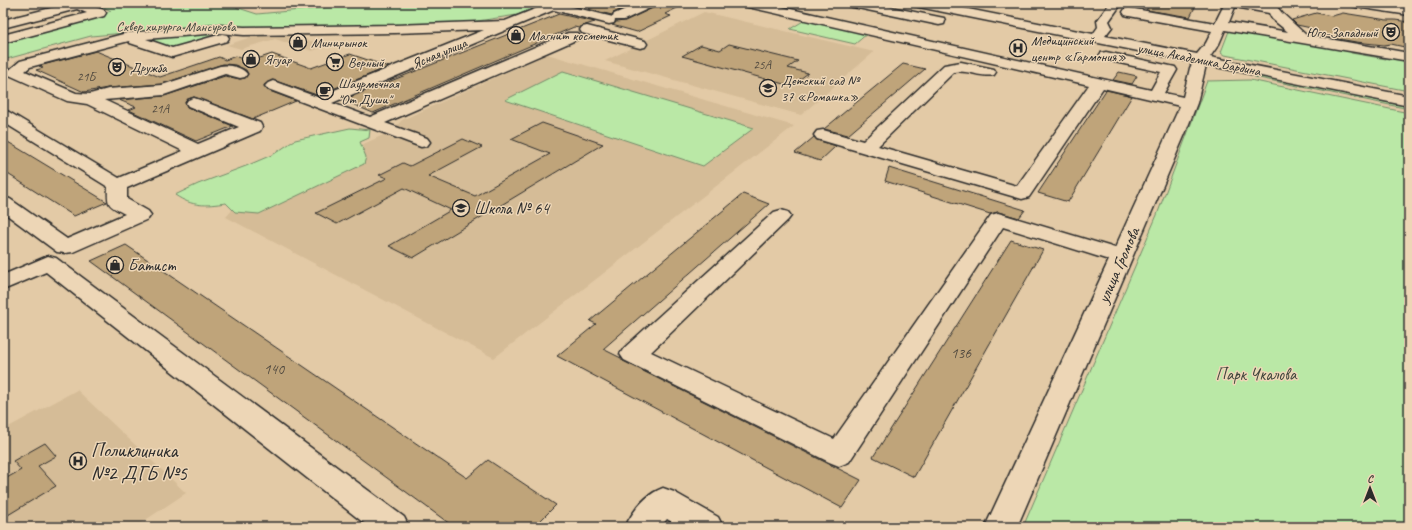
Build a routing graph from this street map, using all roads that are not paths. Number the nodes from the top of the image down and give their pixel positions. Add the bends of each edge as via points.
1 (650, 3) edge
2 (853, 3) edge
3 (919, 3) edge
4 (1116, 3) edge
5 (1231, 3) edge
6 (1356, 3) edge
7 (1406, 3) edge
8 (755, 4) edge
9 (1409, 4) edge
10 (557, 5) edge
11 (1409, 11) edge
12 (1129, 12) dead end
13 (619, 17) dead end
14 (949, 23) dead end
15 (3, 24) edge
16 (507, 25) junction
17 (1220, 27) junction
18 (244, 31) junction
19 (573, 36) dead end
20 (127, 37) junction
21 (1299, 38) junction
22 (3, 39) edge
23 (1096, 39) junction
24 (640, 44) dead end
25 (1094, 54) dead end
26 (1409, 58) edge
27 (1201, 59) junction
28 (240, 74) dead end
29 (1099, 82) junction
30 (274, 86) dead end
31 (1155, 95) junction
32 (90, 99) junction
33 (1409, 101) edge
34 (194, 103) dead end
35 (317, 103) junction
36 (1189, 103) junction
37 (3, 115) edge
38 (370, 122) junction
39 (823, 135) dead end
40 (422, 142) dead end
41 (866, 148) junction
42 (198, 150) junction
43 (118, 185) junction
44 (3, 203) edge
45 (781, 216) dead end
46 (56, 255) junction
47 (1121, 257) junction
48 (3, 283) edge
49 (393, 527) edge
50 (640, 527) edge
51 (707, 527) edge
52 (1001, 527) edge

1 - 13 street
2 - 14 street
3 - 23 street, улица Академика Бардина via 992,12
4 - 23 street via 1103,21 1105,26
5 - 17 street, улица Громова
5 - 21 street via 1273,10
6 - 11 street
7 - 9 street
8 - 29 street
10 - 16 street, Ясная улица
10 - 24 street via 609,20 587,30
12 - 17 street via 1192,25
15 - 22 street via 78,5 100,13
16 - 18 street
16 - 35 street, Ясная улица
17 - 21 street
17 - 27 street, улица Громова
18 - 20 street via 219,29
18 - 20 street via 172,53
19 - 38 street
20 - 32 street via 25,64 14,72 73,98
21 - 26 street
23 - 27 street, улица Академика Бардина
25 - 31 street via 1170,70
27 - 33 street, улица Академика Бардина
27 - 36 street, улица Громова
28 - 32 street via 226,69 164,90 108,94
29 - 31 street
29 - 41 street via 1058,86 961,66 949,68
29 - 41 street via 1022,193
30 - 35 street
31 - 36 street
32 - 42 street
34 - 42 street via 254,127
35 - 38 street
36 - 47 street, улица Громова
37 - 43 street
38 - 40 street
39 - 41 street
42 - 43 street
43 - 46 street via 117,201 141,216
44 - 46 street
45 - 47 street via 633,354 839,454 998,219
46 - 48 street
46 - 49 street
47 - 52 street, улица Громова
50 - 51 street via 663,501

